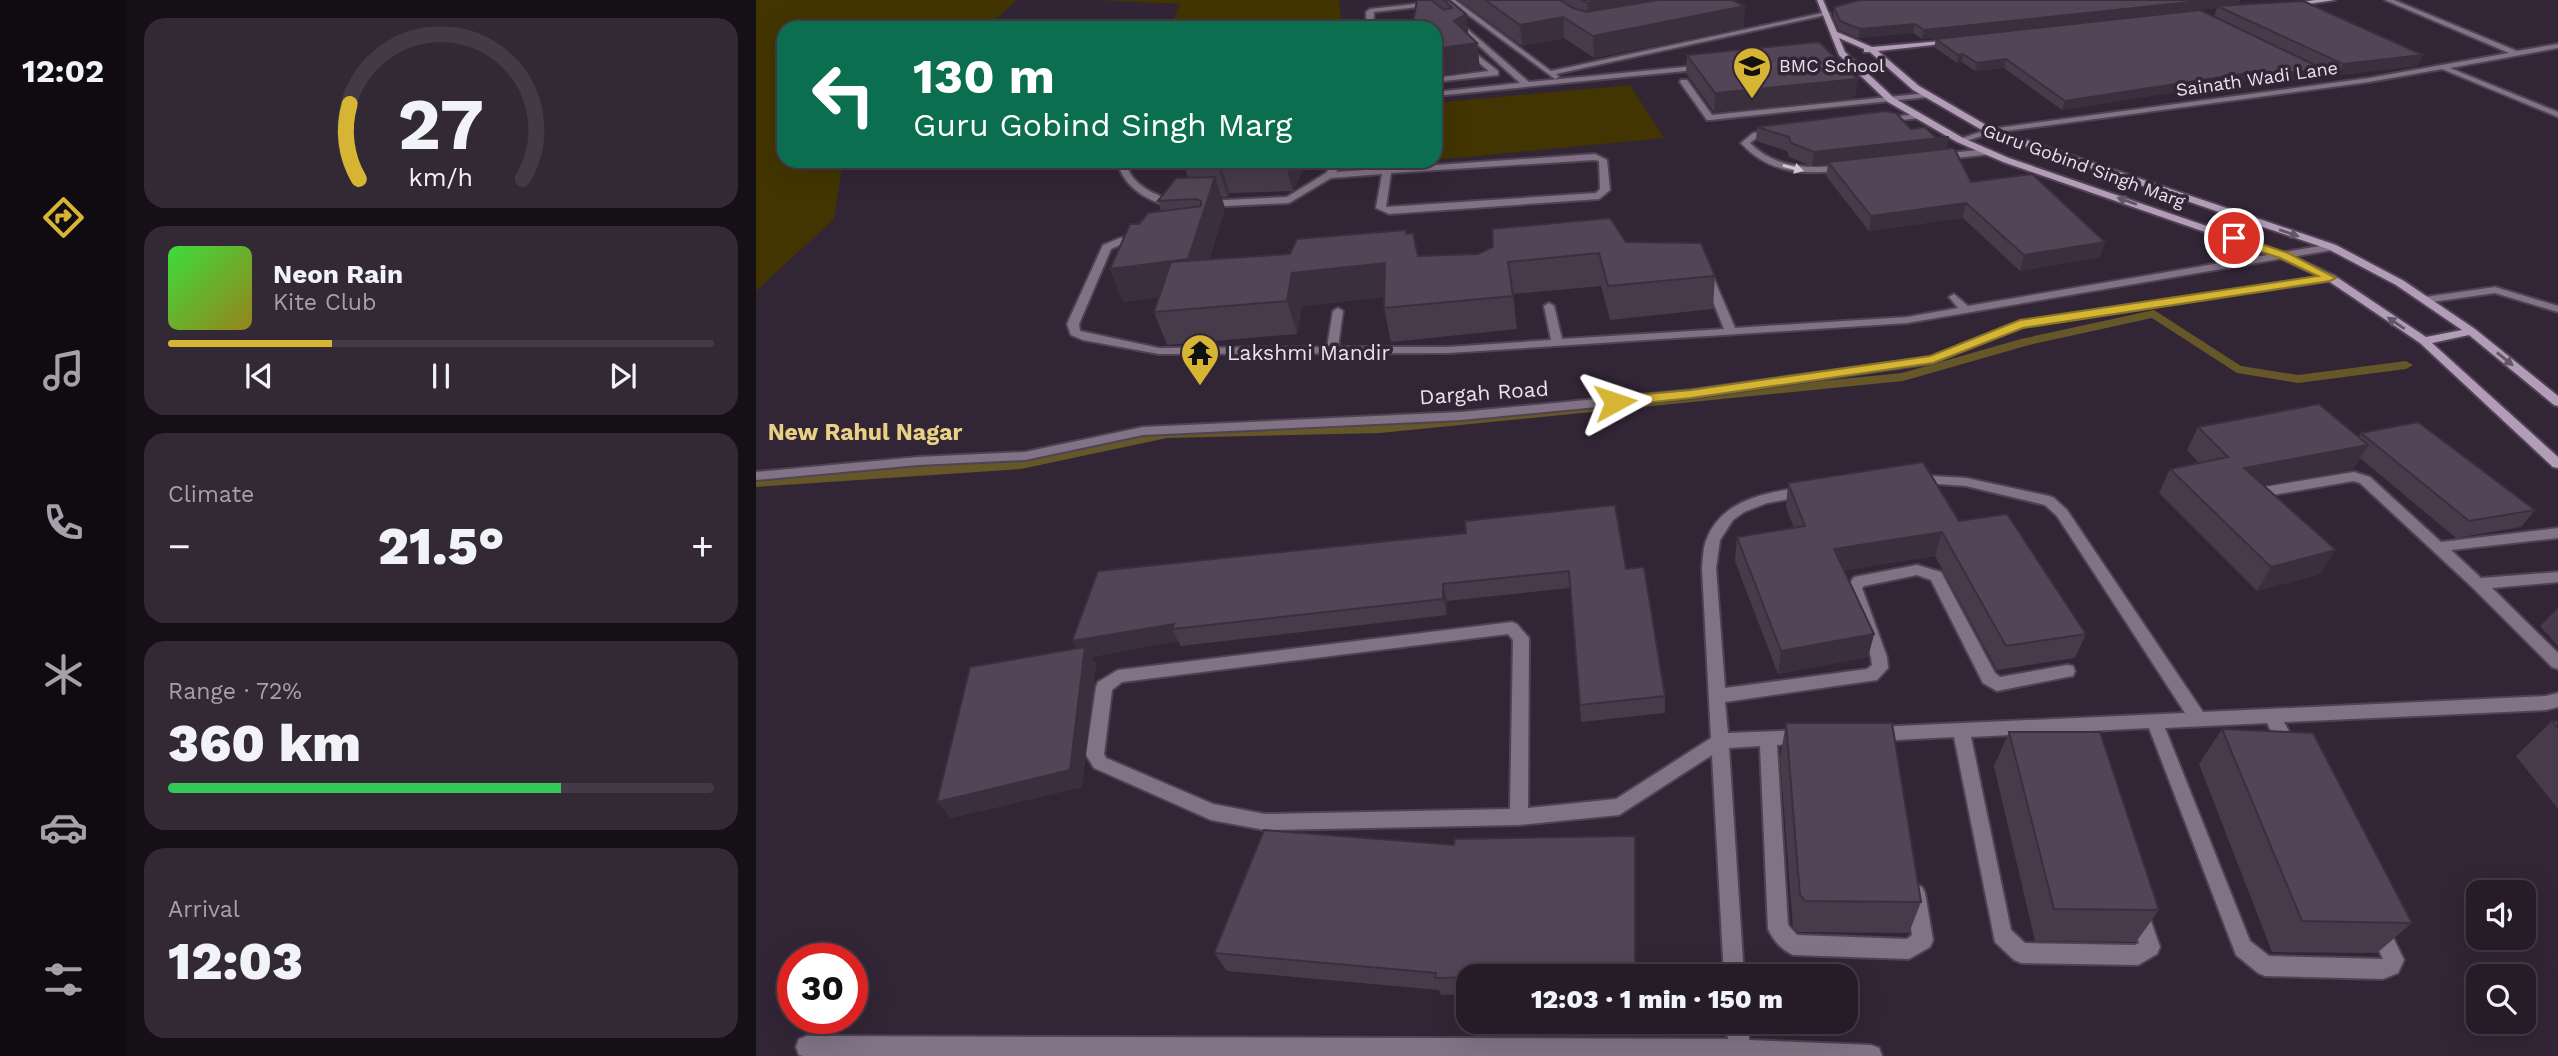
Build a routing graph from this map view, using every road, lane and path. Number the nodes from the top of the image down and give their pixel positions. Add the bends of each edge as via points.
1 (1451, 0) edge
2 (1820, 0) edge
3 (2332, 0) edge
4 (2388, 0) edge
5 (1418, 4) junction
6 (2280, 6) edge
7 (1427, 12) edge
8 (1827, 14) junction
9 (1370, 21) edge
10 (1746, 23) edge
11 (1757, 28) junction
12 (1837, 34) junction
13 (1967, 39) edge
14 (1479, 43) junction
15 (2558, 46) edge
16 (1872, 50) junction
17 (1842, 53) junction
18 (1829, 54) edge
19 (2520, 54) junction
20 (1709, 66) edge
21 (2444, 68) junction
22 (1550, 73) junction
23 (2330, 78) edge
24 (1442, 79) edge
25 (1562, 82) junction
26 (1684, 82) dead end
27 (2342, 83) junction
28 (1527, 85) junction
29 (1442, 93) edge
30 (1928, 95) junction
31 (1891, 100) junction
32 (2558, 115) edge
33 (1919, 116) junction
34 (1877, 121) edge
35 (1990, 131) junction
36 (1783, 132) edge
37 (1960, 139) junction
38 (1987, 152) junction
39 (1932, 158) edge
40 (1442, 167) edge
41 (1852, 167) edge
42 (1125, 168) edge
43 (1334, 168) edge
44 (1432, 168) edge
45 (1387, 171) junction
46 (1329, 175) junction
47 (1157, 239) edge
48 (2332, 247) junction
49 (2284, 256) junction
50 (1696, 268) edge
51 (2330, 278) junction
52 (1954, 297) dead end
53 (2425, 300) junction
54 (1549, 306) edge
55 (2558, 309) edge
56 (1966, 310) junction
57 (1338, 311) edge
58 (1731, 331) junction
59 (2471, 331) junction
60 (2424, 341) junction
61 (1557, 343) junction
62 (1332, 350) junction
63 (2558, 402) edge
64 (2558, 464) edge
65 (756, 476) edge
66 (1900, 481) edge
67 (1817, 491) edge
68 (2267, 512) edge
69 (2557, 535) edge
70 (2437, 547) junction
71 (2558, 577) edge
72 (2478, 584) junction
73 (2558, 663) edge
74 (2067, 671) edge
75 (1717, 696) junction
76 (2558, 700) edge
77 (2272, 715) junction
78 (2198, 718) junction
79 (2154, 720) junction
80 (2080, 724) junction
81 (1961, 730) junction
82 (1863, 734) edge
83 (1822, 736) edge
84 (1768, 739) junction
85 (1720, 741) junction
86 (2088, 750) edge
87 (2297, 764) edge
88 (1519, 817) junction
89 (1912, 871) edge
90 (2133, 894) edge
91 (2370, 911) edge
92 (1733, 964) edge
93 (1738, 1034) edge
94 (807, 1047) dead end
95 (1739, 1050) junction
96 (1871, 1056) edge

1 - 22 street
2 - 8 street
3 - 6 street
4 - 19 street
5 - 7 street
5 - 9 street via 1372,10
5 - 14 street via 1437,5
8 - 11 street
8 - 12 street
10 - 11 street
11 - 22 street
12 - 16 street, Guru Gobind Singh Marg
12 - 17 street
13 - 16 street
14 - 24 street via 1464,47 1495,73
14 - 28 street
15 - 19 street, Sainath Wadi Lane
16 - 17 street
16 - 30 street, Guru Gobind Singh Marg
17 - 18 street
17 - 31 street, Guru Gobind Singh Marg
19 - 21 street, Sainath Wadi Lane
20 - 25 street
21 - 27 street, Sainath Wadi Lane
21 - 32 street
22 - 25 street
23 - 27 street
25 - 28 street
26 - 31 street via 1710,118
27 - 35 street, Sainath Wadi Lane
28 - 29 street
30 - 31 street
30 - 35 street, Guru Gobind Singh Marg
31 - 33 street, Guru Gobind Singh Marg
33 - 34 street
33 - 37 street, Guru Gobind Singh Marg
35 - 37 street, Sainath Wadi Lane
35 -> 48 street, Guru Gobind Singh Marg
36 -> 41 street via 1756,135 1745,144 1754,154 1793,170
37 - 38 street, Guru Gobind Singh Marg
38 - 39 street
49 -> 38 street, Guru Gobind Singh Marg
40 - 45 street via 1595,157 1602,160 1605,190 1600,196 1389,211 1381,208
42 - 46 street via 1128,179 1165,202 1177,204 1281,202
43 - 46 street
44 - 45 street
45 - 46 street
47 - 62 street via 1120,241 1107,247 1073,324 1075,333 1159,351
48 - 49 street
48 - 53 street, Guru Gobind Singh Marg
49 - 51 street, Guru Gobind Singh Marg
49 - 56 street
50 - 58 street via 1709,274
60 -> 51 street, Guru Gobind Singh Marg
51 - 65 street, Dargah Road via 2020,324 1933,359 1691,394 1461,416 1143,431 1025,456
52 - 56 street
53 - 55 street via 2495,290
53 - 59 street, Guru Gobind Singh Marg
54 - 61 street
56 - 58 street via 1907,320
57 - 62 street
58 - 61 street
59 - 60 street
59 -> 63 street, Guru Gobind Singh Marg
60 - 64 street, Guru Gobind Singh Marg
61 - 62 street via 1448,350
66 - 78 street via 1928,477 1966,482 2049,501 2062,513
67 - 75 street via 1762,498 1730,515 1713,539 1709,568
68 - 70 street via 2258,502 2257,496 2263,492 2354,476 2365,480
69 - 70 street
70 - 72 street
71 - 72 street
72 - 73 street
74 - 75 street via 1997,684 1989,678 1936,576 1917,570 1858,581 1854,587 1879,657 1880,668 1871,675
75 - 85 street
76 - 77 street
77 - 78 street
77 - 87 street
78 - 79 street
79 - 80 street
79 - 91 street via 2243,948 2251,957 2265,966 2384,969 2394,960
80 - 81 street
80 - 86 street
81 - 82 street via 1891,740
81 - 90 street via 2003,935 2009,944 2021,953 2147,952 2150,947
83 - 84 street
84 - 85 street
84 - 89 street via 1778,929 1783,936 1793,945 1919,946 1923,940
85 - 88 street via 1619,807
85 - 92 street
88 - 88 street via 1265,822 1211,812 1100,763 1096,755 1104,687 1118,676 1512,628 1521,638
93 - 95 street
94 - 95 street
95 - 96 street

